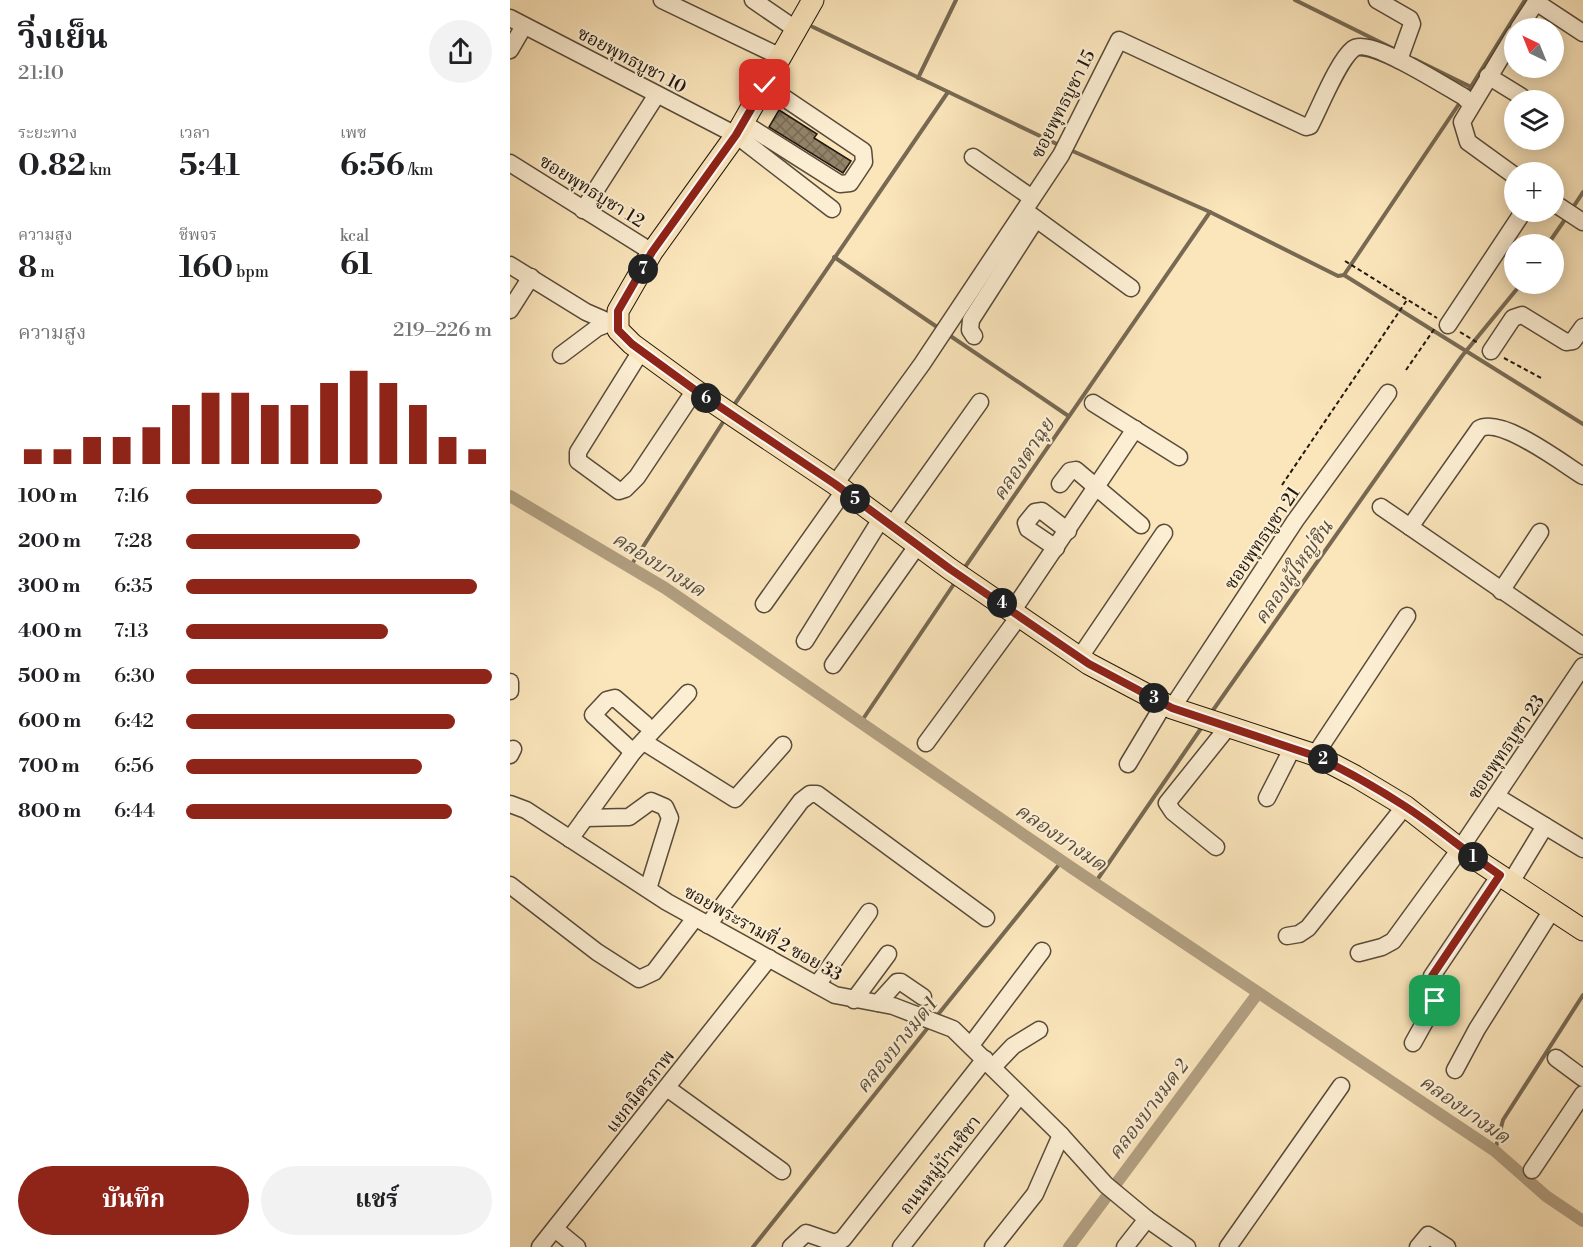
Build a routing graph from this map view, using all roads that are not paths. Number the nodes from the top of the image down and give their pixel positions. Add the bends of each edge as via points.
1 (662, 0) edge
2 (753, 0) edge
3 (813, 0) edge
4 (1377, 0) edge
5 (1526, 18) edge
6 (1560, 18) edge
7 (1564, 20) edge
8 (517, 22) edge
9 (797, 30) junction
10 (1583, 33) edge
11 (510, 50) edge
12 (1504, 51) edge
13 (781, 57) junction
14 (1400, 60) junction
15 (1488, 76) junction
16 (765, 85) junction
17 (1511, 90) edge
18 (656, 96) junction
19 (1471, 104) junction
20 (739, 129) junction
21 (973, 157) dead end
22 (510, 163) edge
23 (1504, 168) edge
24 (832, 209) dead end
25 (1031, 209) junction
26 (584, 210) junction
27 (1564, 210) edge
28 (1516, 222) edge
29 (1583, 222) edge
30 (652, 252) junction
31 (510, 265) edge
32 (531, 277) junction
33 (1131, 288) dead end
34 (510, 310) edge
35 (1444, 323) road end
36 (613, 324) junction
37 (1583, 327) edge
38 (974, 336) dead end
39 (641, 351) junction
40 (1491, 351) dead end
41 (561, 356) dead end
42 (695, 390) junction
43 (1388, 393) dead end
44 (980, 402) dead end
45 (1093, 404) dead end
46 (1135, 429) junction
47 (1179, 457) dead end
48 (1583, 476) edge
49 (1060, 484) dead end
50 (839, 487) junction
51 (1097, 489) junction
52 (1381, 507) dead end
53 (886, 523) junction
54 (1142, 525) dead end
55 (1410, 527) junction
56 (1068, 531) junction
57 (1540, 532) dead end
58 (1164, 533) dead end
59 (918, 546) junction
60 (1056, 548) junction
61 (1501, 591) junction
62 (764, 604) dead end
63 (1016, 613) junction
64 (1407, 616) dead end
65 (806, 641) dead end
66 (1583, 646) edge
67 (1080, 657) junction
68 (833, 665) dead end
69 (1583, 666) edge
70 (510, 682) edge
71 (510, 691) edge
72 (688, 693) dead end
73 (1168, 706) junction
74 (1215, 723) junction
75 (645, 724) dead end
76 (926, 743) dead end
77 (783, 744) dead end
78 (638, 747) junction
79 (1292, 749) junction
80 (1315, 756) junction
81 (1128, 764) dead end
82 (1496, 796) junction
83 (1267, 798) dead end
84 (510, 804) edge
85 (1405, 806) junction
86 (585, 818) junction
87 (1545, 826) junction
88 (570, 839) junction
89 (1216, 847) dead end
90 (1460, 849) junction
91 (1583, 849) edge
92 (1505, 878) junction
93 (510, 885) edge
94 (648, 890) junction
95 (1552, 910) junction
96 (869, 912) dead end
97 (986, 918) dead end
98 (702, 922) junction
99 (1583, 930) edge
100 (1287, 936) dead end
101 (1042, 951) dead end
102 (1359, 953) dead end
103 (888, 954) dead end
104 (769, 958) junction
105 (817, 985) junction
106 (923, 997) dead end
107 (854, 1000) junction
108 (878, 1003) junction
109 (1039, 1030) dead end
110 (1413, 1043) dead end
111 (971, 1045) junction
112 (1556, 1058) dead end
113 (989, 1063) junction
114 (1455, 1070) dead end
115 (1583, 1078) edge
116 (1341, 1086) dead end
117 (667, 1088) junction
118 (1583, 1094) edge
119 (1015, 1101) junction
120 (1061, 1136) junction
121 (1532, 1170) dead end
122 (782, 1171) dead end
123 (1147, 1219) junction
124 (555, 1229) junction
125 (1230, 1246) edge
126 (540, 1247) edge
127 (577, 1247) edge
128 (791, 1247) edge
129 (901, 1247) edge
130 (993, 1247) edge
131 (1125, 1247) edge
132 (1187, 1247) edge
133 (1418, 1247) edge
134 (1447, 1247) edge

1 - 13 street
2 - 9 street
3 - 9 main road
4 - 14 street via 1408,15 1412,24
5 - 6 street via 1536,2
7 - 10 street
8 - 11 street
8 - 18 street, ซอยพุทธบูชา 10
9 - 13 main road
12 - 15 street
13 - 16 main road
14 - 19 street, ซอยพุทธบูชา 15
14 - 25 street, ซอยพุทธบูชา 15 via 1364,45 1354,47 1306,127 1119,40
15 - 17 street
15 - 19 street
16 - 20 main road
16 - 20 street via 863,152 864,162 850,183 840,184
18 - 20 street, ซอยพุทธบูชา 10
18 - 26 street
19 - 23 street via 1462,122 1468,142
20 - 24 street
20 - 30 main road
21 - 25 street
22 - 26 street, ซอยพุทธบูชา 12
25 - 33 street
25 - 38 street via 971,320
25 - 50 street, ซอยพุทธบูชา 15
26 - 30 street, ซอยพุทธบูชา 12
27 - 29 street
28 - 35 street
30 - 36 main road
31 - 32 street
32 - 34 street
32 - 36 street via 586,312
36 - 39 main road
36 - 41 street via 597,328
37 - 40 street via 1573,341 1566,342 1522,315 1513,318
39 - 42 main road
39 - 42 street via 578,452 579,461 590,472 619,491 625,489
42 - 50 main road
43 - 73 street, ซอยพุทธบูชา 21
44 - 53 street
45 - 46 street
46 - 47 street
46 - 51 street
48 - 55 street via 1509,431 1485,425
49 - 51 street via 1073,469
50 - 53 main road
50 - 62 street, ซอยพุทธบูชา 15
51 - 54 street
51 - 56 street
52 - 55 street
53 - 59 main road
53 - 65 street
55 - 61 street
56 - 60 street
56 - 60 street via 1042,511 1035,512 1026,523 1028,529
57 - 61 street
58 - 67 street
59 - 63 main road
59 - 68 street
60 - 63 street
61 - 66 street
63 - 67 main road
63 - 76 street
64 - 80 street
67 - 73 main road
69 - 82 street, ซอยพุทธบูชา 23
70 - 71 street
72 - 78 street
73 - 74 main road
73 - 81 street, ซอยพุทธบูชา 21
74 - 79 main road
74 - 89 street via 1167,803
75 - 78 street via 615,698 607,700 594,715
77 - 78 street via 735,799
78 - 86 street
79 - 80 main road
79 - 83 street
80 - 85 main road
82 - 87 street
82 - 90 street, ซอยพุทธบูชา 23
84 - 88 street, ซอยพระรามที่ 2 ซอย 33
85 - 90 main road
85 - 100 street via 1308,928
86 - 88 street
86 - 94 street via 629,817 651,801 665,807 670,818
87 - 91 street
87 - 92 street
88 - 94 street, ซอยพระรามที่ 2 ซอย 33
90 - 92 main road
90 - 102 street, ซอยพุทธบูชา 23 via 1393,941
92 - 95 main road
92 - 110 street via 1482,915 1432,976 1435,1001
93 - 98 street via 639,979 654,972
94 - 98 street, ซอยพระรามที่ 2 ซอย 33
95 - 99 main road
95 - 114 street
96 - 105 street
97 - 98 street via 817,794 810,794
98 - 104 street, ซอยพระรามที่ 2 ซอย 33
101 - 111 street
103 - 107 street
104 - 105 street, ซอยพระรามที่ 2 ซอย 33
104 - 117 street, แยกมิตรภาพ
105 - 107 street, ซอยพระรามที่ 2 ซอย 33
106 - 108 street via 897,982
107 - 108 street, ซอยพระรามที่ 2 ซอย 33
108 - 111 street, ซอยพระรามที่ 2 ซอย 33 via 934,1020
109 - 113 street
111 - 113 street, ซอยพระรามที่ 2 ซอย 33
112 - 115 street
113 - 119 street, ซอยพระรามที่ 2 ซอย 33
113 - 128 street via 843,1239 835,1243 806,1233
116 - 125 street
117 - 122 street
117 - 124 street, แยกมิตรภาพ
118 - 121 street
119 - 120 street, ซอยพระรามที่ 2 ซอย 33
119 - 129 street, ถนนหมู่บ้านชิชา
120 - 123 street, ซอยพระรามที่ 2 ซอย 33 via 1106,1185
120 - 130 street via 1035,1194
123 - 131 street
123 - 132 street, ซอยพระรามที่ 2 ซอย 33
124 - 126 street, แยกมิตรภาพ
124 - 127 street
133 - 134 street via 1428,1235

